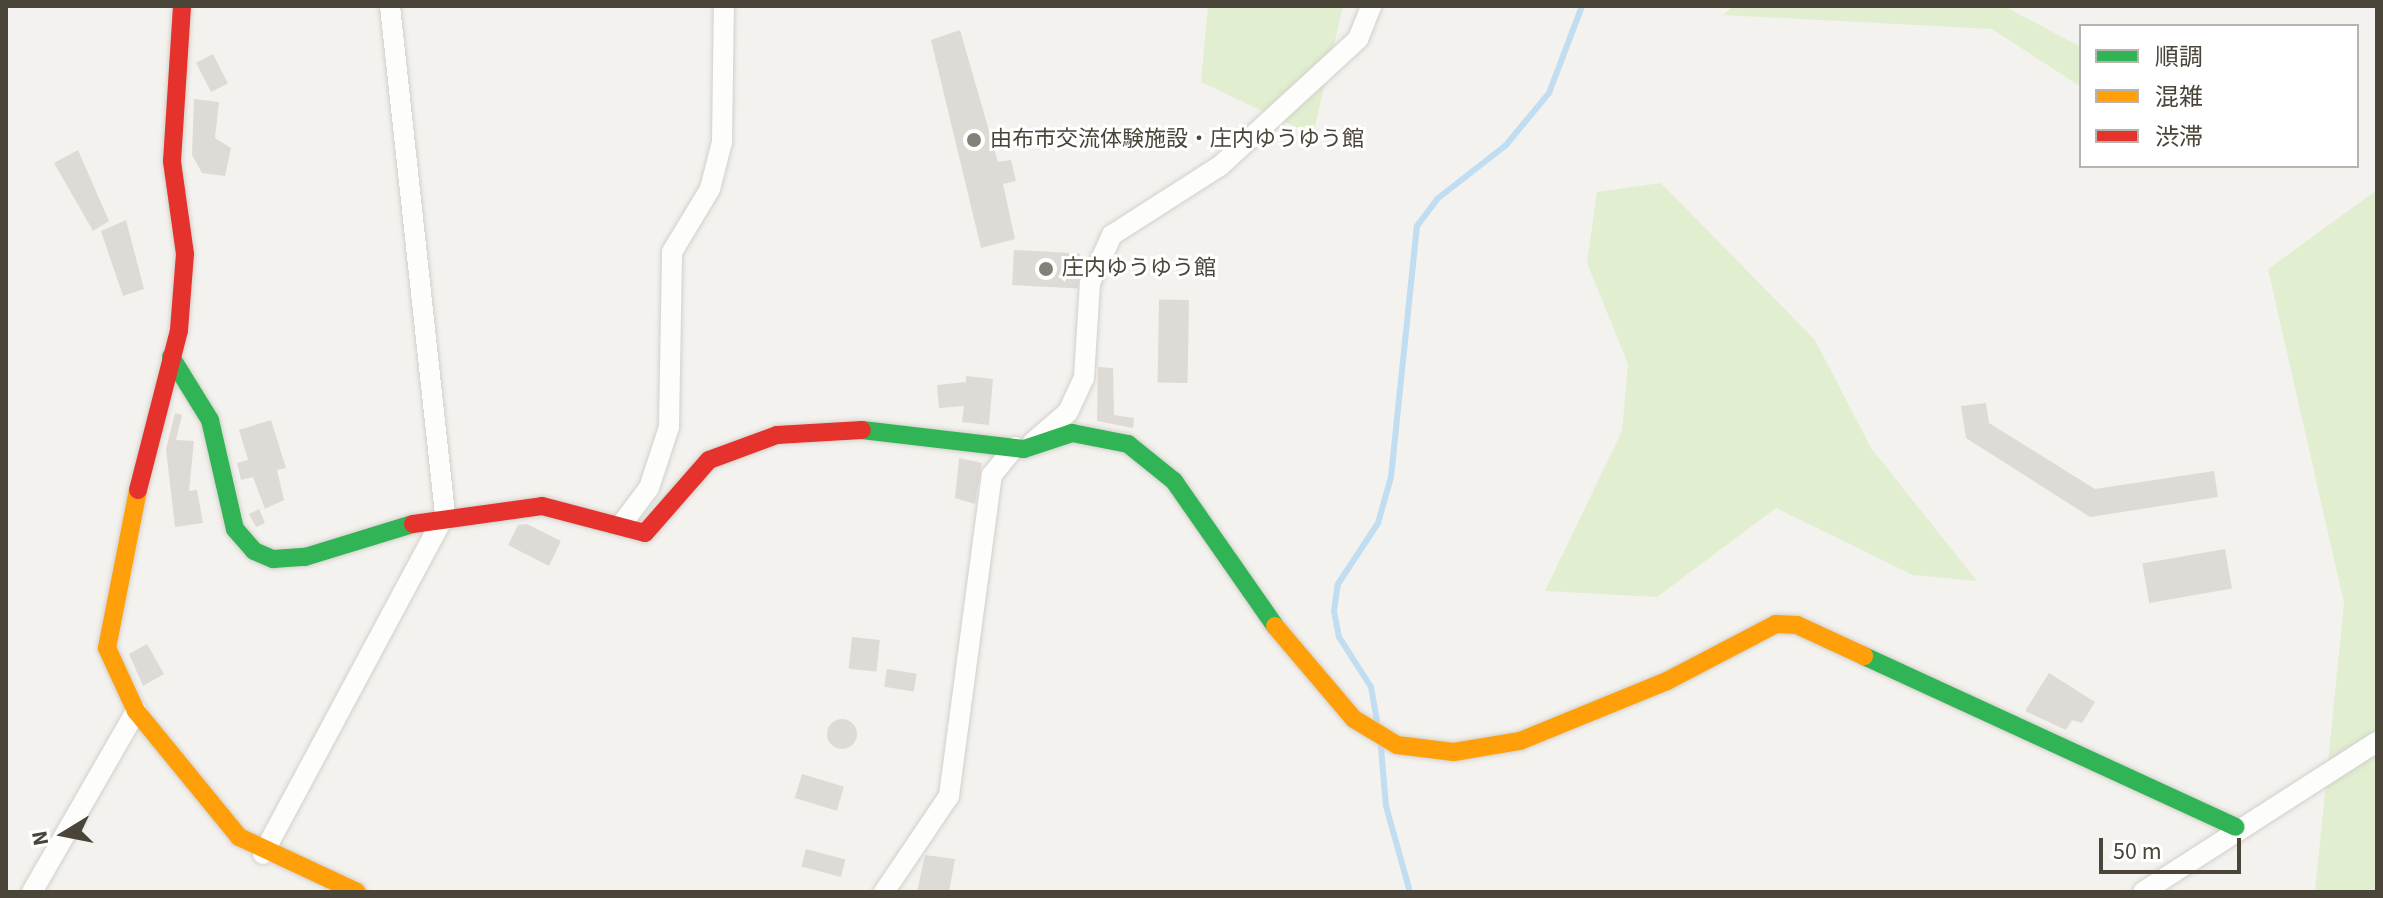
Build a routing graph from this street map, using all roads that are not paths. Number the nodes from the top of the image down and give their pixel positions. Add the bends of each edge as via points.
1 (182, 6) edge
2 (390, 6) edge
3 (724, 6) edge
4 (1371, 6) edge
5 (171, 357) junction
6 (1019, 448) junction
7 (445, 514) junction
8 (621, 525) junction
9 (136, 711) junction
10 (2377, 742) edge
11 (2236, 827) junction
12 (263, 854) junction
13 (32, 892) edge
14 (357, 892) edge
15 (884, 892) edge
16 (2143, 892) edge

1 - 5 street via 172,161 185,254
2 - 7 street
3 - 8 street via 722,142 710,189 672,252 669,427 649,488
4 - 6 street via 1358,39 1220,166 1112,235 1090,283 1084,378 1068,412
5 - 7 street via 210,420 235,529 254,551 273,559 305,557
5 - 9 street via 108,632 107,648
6 - 8 street via 891,428 777,435 709,460 645,533
6 - 11 street via 1072,433 1128,444 1174,481 1272,623 1354,719 1397,745 1454,752 1520,741 1667,681 1776,624 1797,625
6 - 15 street via 992,475 949,796
7 - 8 street via 542,506
7 - 12 street
9 - 12 street via 239,837
9 - 13 street
10 - 11 street
11 - 16 street
12 - 14 street

